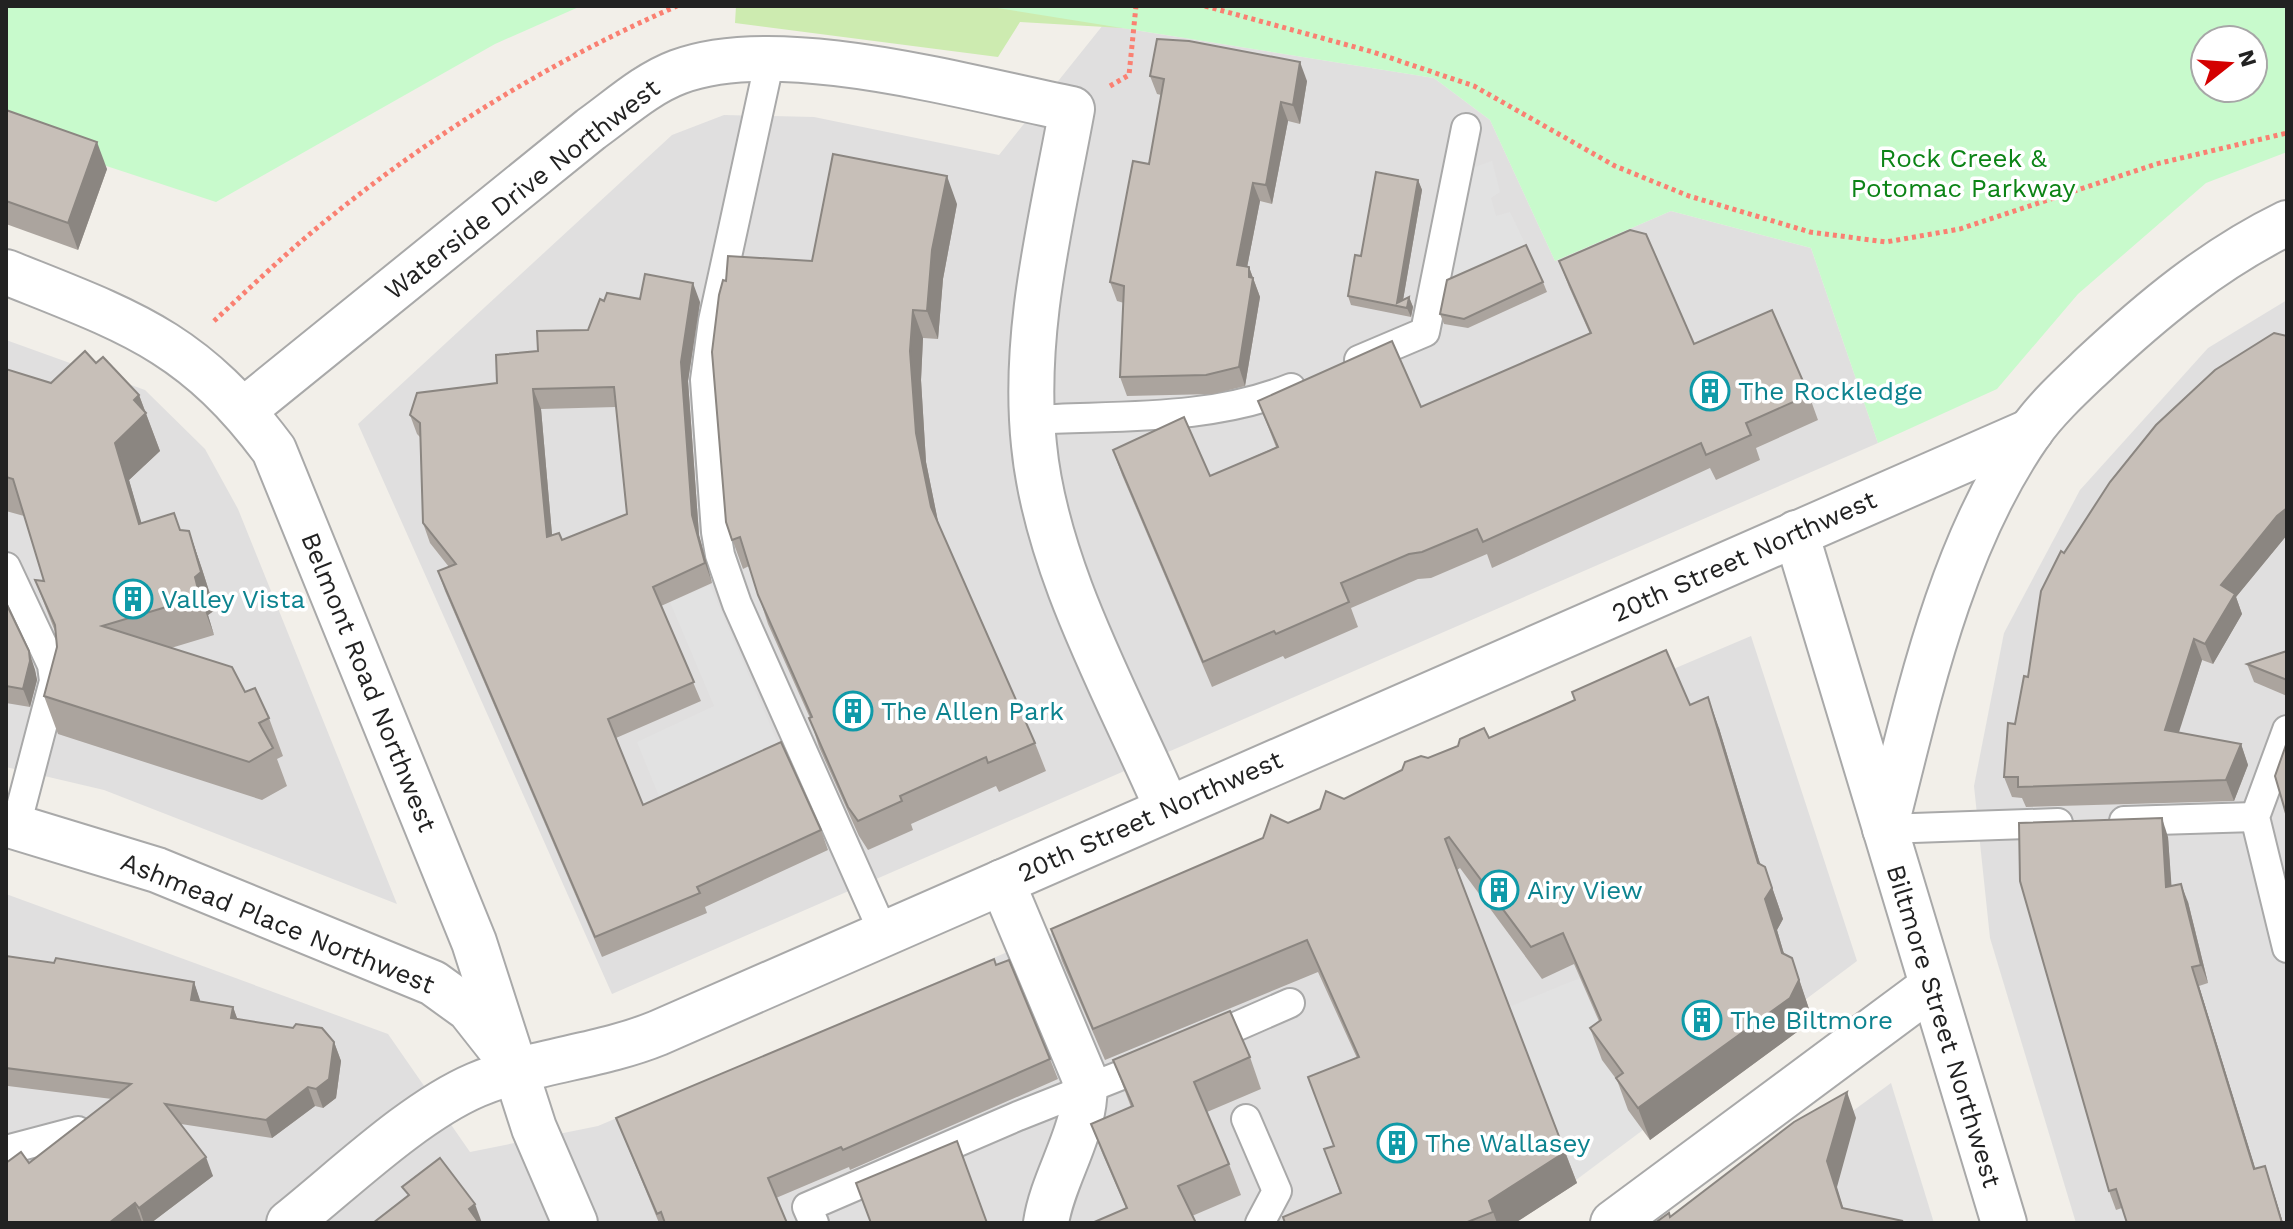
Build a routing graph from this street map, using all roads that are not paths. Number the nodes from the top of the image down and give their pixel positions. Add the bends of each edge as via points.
1 (770, 59) junction
2 (1466, 128) dead end
3 (2287, 223) edge
4 (6, 272) edge
5 (244, 410) junction
6 (1032, 420) junction
7 (2031, 431) junction
8 (1796, 533) junction
9 (6, 567) edge
10 (2287, 730) edge
11 (1167, 808) junction
12 (2255, 817) junction
13 (11, 825) edge
14 (1885, 829) junction
15 (1002, 882) junction
16 (884, 934) junction
17 (2287, 948) edge
18 (1931, 987) junction
19 (1290, 1003) dead end
20 (516, 1072) junction
21 (1086, 1090) junction
22 (1246, 1119) dead end
23 (78, 1131) edge
24 (6, 1150) edge
25 (289, 1223) edge
26 (575, 1223) edge
27 (814, 1223) edge
28 (1046, 1223) edge
29 (1260, 1223) edge
30 (1613, 1223) edge
31 (2004, 1223) edge

1 - 5 street, Waterside Drive Northwest via 696,66 646,89
1 - 6 street, Waterside Drive Northwest via 863,68 1072,109 1036,308
1 - 16 lane via 705,380 716,532 737,604
2 - 6 lane via 1425,332 1259,401 1215,411
3 - 7 street, Biltmore Street Northwest via 2212,265 2153,310
4 - 5 street, Belmont Road Northwest via 124,319 180,351
5 - 20 street, Belmont Road Northwest via 284,468 474,942
6 - 11 street via 1040,483 1067,574
7 - 8 street, 20th Street Northwest
7 - 14 street, Biltmore Street Northwest via 1986,510 1959,574 1923,683
8 - 11 street, 20th Street Northwest
8 - 14 street, Biltmore Street Northwest
9 - 13 lane via 52,665 54,681
10 - 12 lane
11 - 15 street, 20th Street Northwest
12 - 14 lane
12 - 17 lane
13 - 20 street, Ashmead Place Northwest via 157,870 433,983 469,1009
14 - 18 street, Biltmore Street Northwest
15 - 16 street, 20th Street Northwest
15 - 21 street via 1081,1063
16 - 20 street, 20th Street Northwest via 632,1043
18 - 30 street
18 - 31 street, Biltmore Street Northwest
19 - 21 lane
20 - 25 street, 20th Street Northwest via 472,1087 425,1115
20 - 26 street, Belmont Road Northwest
21 - 27 lane via 807,1207
21 - 28 street
22 - 29 lane via 1277,1191
23 - 24 lane

